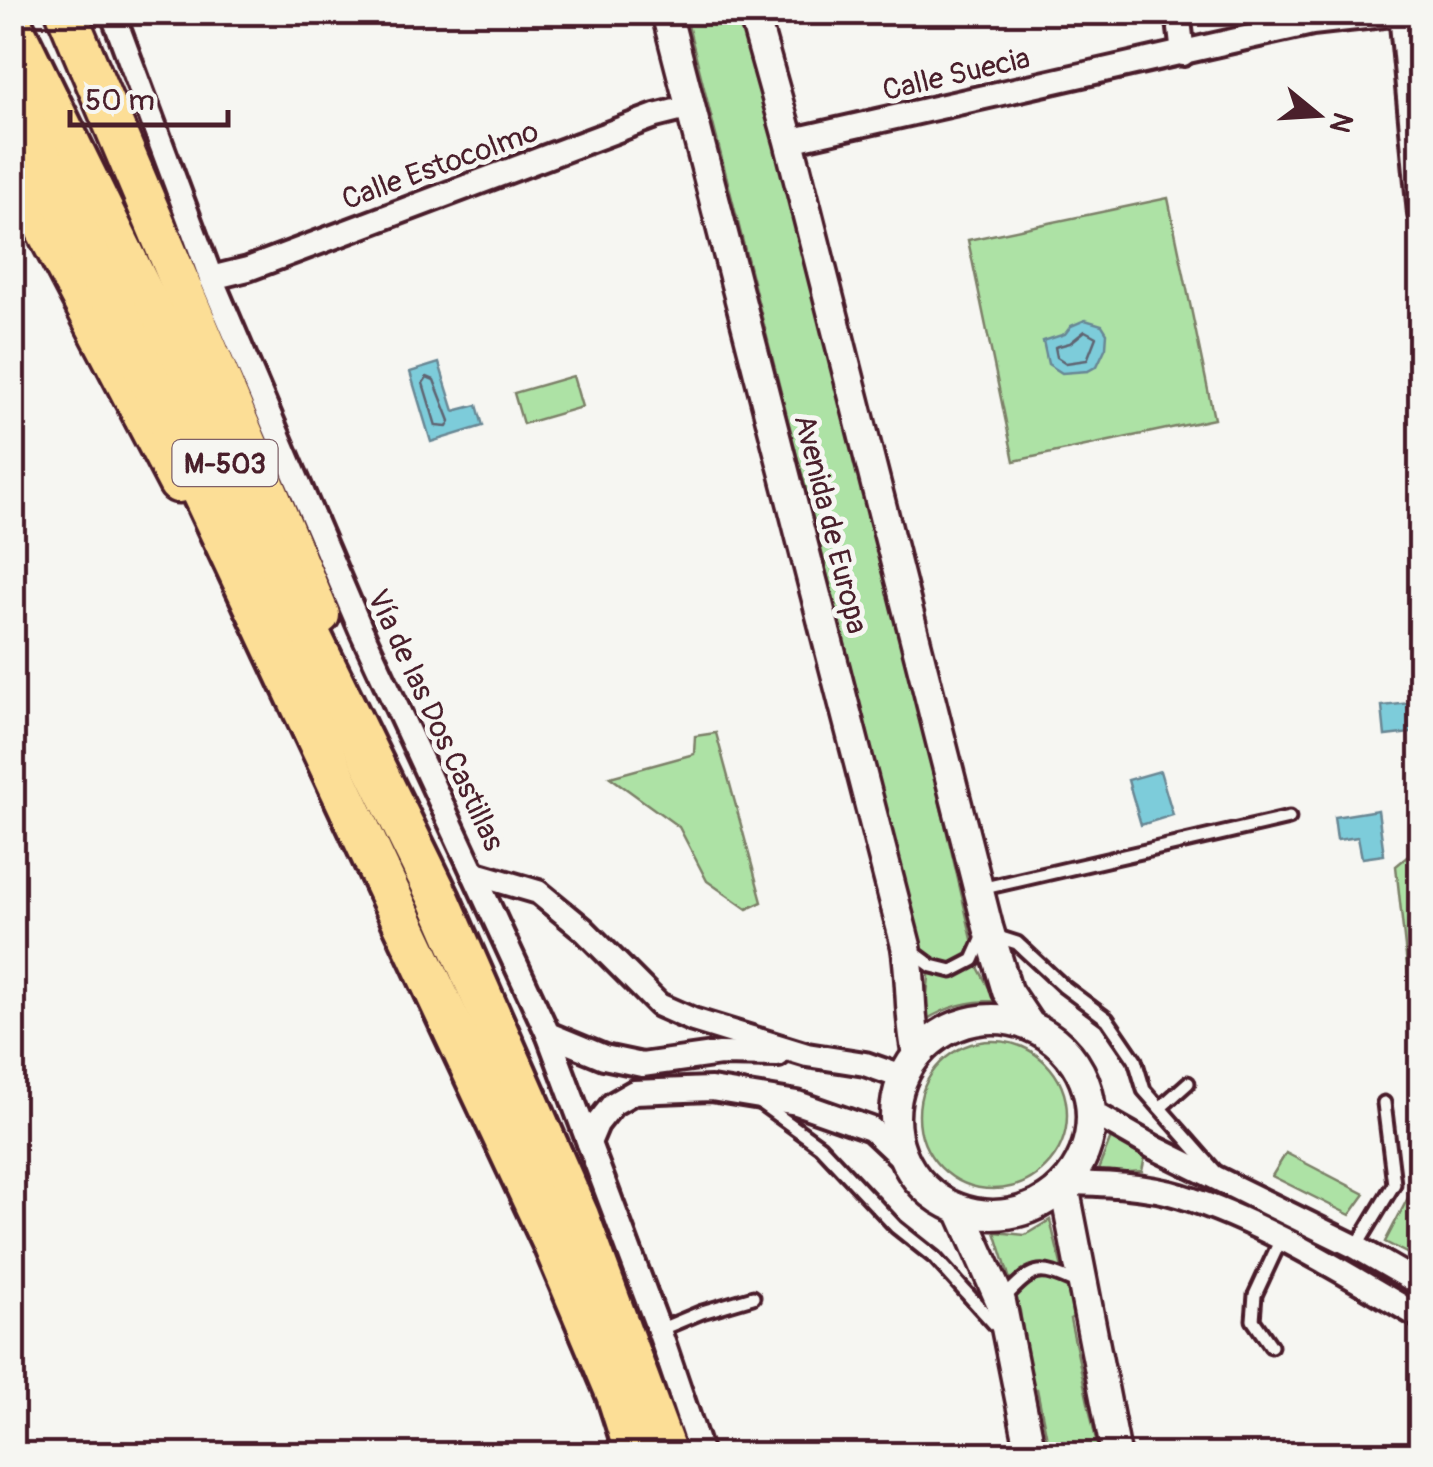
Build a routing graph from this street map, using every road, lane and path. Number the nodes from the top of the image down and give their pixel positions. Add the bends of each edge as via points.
1 (66, 12) edge
2 (112, 12) edge
3 (666, 12) edge
4 (753, 12) edge
5 (1178, 12) edge
6 (1401, 13) edge
7 (1420, 15) edge
8 (1311, 18) edge
9 (12, 26) edge
10 (1183, 54) junction
11 (12, 98) edge
12 (690, 108) junction
13 (790, 141) junction
14 (12, 166) edge
15 (1420, 214) edge
16 (211, 278) junction
17 (1290, 818) dead end
18 (369, 848) junction
19 (473, 872) junction
20 (980, 889) junction
21 (439, 899) junction
22 (989, 931) junction
23 (906, 946) junction
24 (1029, 1024) junction
25 (548, 1034) junction
26 (806, 1055) junction
27 (909, 1066) junction
28 (1188, 1083) dead end
29 (747, 1093) junction
30 (1384, 1103) dead end
31 (1160, 1108) junction
32 (1092, 1112) junction
33 (589, 1142) junction
34 (902, 1158) junction
35 (1222, 1178) junction
36 (1065, 1184) junction
37 (961, 1212) junction
38 (1280, 1239) junction
39 (1356, 1247) junction
40 (1420, 1283) edge
41 (1082, 1286) junction
42 (753, 1297) dead end
43 (1001, 1302) junction
44 (1420, 1317) edge
45 (659, 1330) junction
46 (1008, 1342) junction
47 (1271, 1346) dead end
48 (636, 1454) edge
49 (666, 1454) edge
50 (701, 1454) edge
51 (1031, 1454) edge
52 (1116, 1454) edge

1 - 21 highway, M-503
2 - 16 street, Vía de las Dos Castillas
3 - 12 street, Avenida de Europa
4 - 13 street, Avenida de Europa
5 - 10 street
6 - 7 street, Calle Suecia
6 - 8 street, Calle Suecia
6 - 15 street
8 - 10 street, Calle Suecia
9 - 21 highway, M-503
10 - 13 street, Calle Suecia
11 - 18 highway, M-503
12 - 16 street, Calle Estocolmo
12 - 23 street, Avenida de Europa
13 - 20 street, Avenida de Europa
14 - 18 highway, M-503
16 - 19 street, Vía de las Dos Castillas
17 - 20 lane
18 - 48 highway, M-503 via 553,1242
19 - 25 street, Vía de las Dos Castillas
19 - 26 street via 538,892 659,1005
20 - 22 street, Avenida de Europa
21 - 49 highway, M-503 via 578,1216
22 - 23 lane via 973,960 952,971 932,966
22 - 24 street, Avenida de Europa via 1007,991
22 - 31 lane via 1017,943 1107,1019
23 - 27 street, Avenida de Europa
24 - 27 street via 968,1021 940,1033
24 - 32 street via 1062,1044 1084,1076
25 - 26 street via 642,1064 720,1054
25 - 33 street, Vía de las Dos Castillas
26 - 27 street
27 - 34 street via 895,1118
28 - 31 lane
29 - 33 street via 634,1092 614,1104
29 - 34 street via 871,1130
29 - 46 lane via 820,1146 935,1258
30 - 39 lane via 1394,1184
31 - 35 lane
32 - 35 street
32 - 36 street via 1087,1150
33 - 45 street, Vía de las Dos Castillas
34 - 37 street via 917,1181
35 - 39 street
36 - 37 street via 1030,1210 996,1217
36 - 38 street via 1179,1196
36 - 41 street
37 - 43 street
38 - 44 street
38 - 47 lane via 1255,1296 1253,1320
39 - 40 street
41 - 43 lane via 1049,1270 1026,1275
41 - 52 street
42 - 45 lane
43 - 46 street
45 - 50 street, Vía de las Dos Castillas
46 - 51 street

